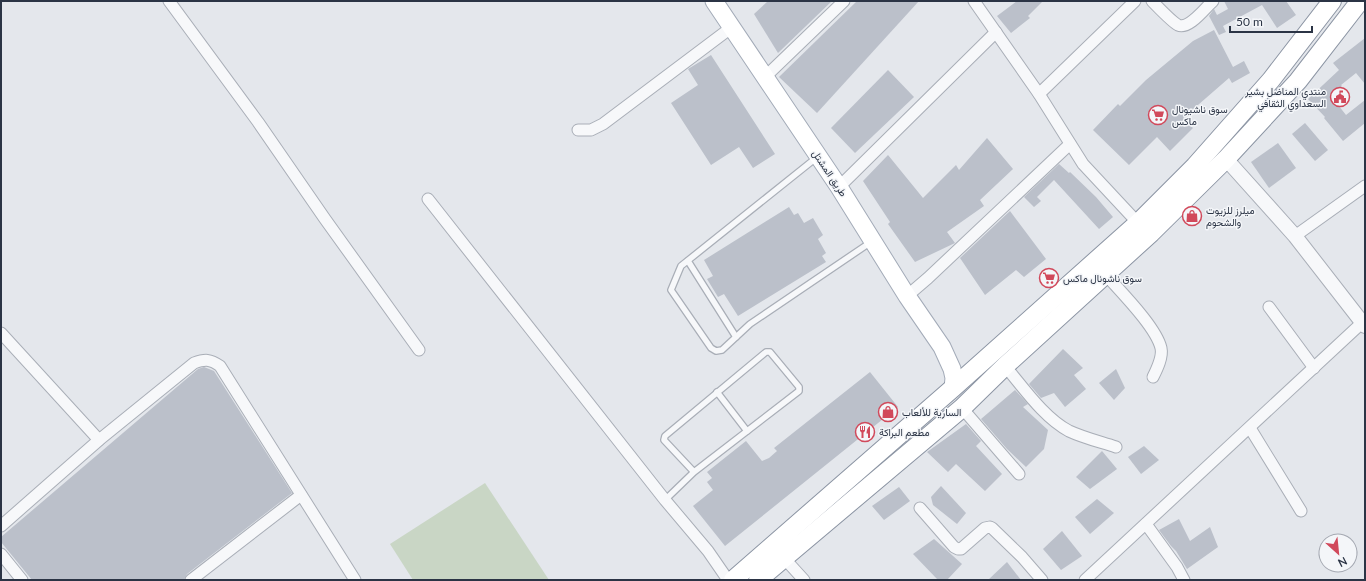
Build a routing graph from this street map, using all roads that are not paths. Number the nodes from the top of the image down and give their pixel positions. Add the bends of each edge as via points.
1 (169, 1) edge
2 (714, 1) edge
3 (844, 1) edge
4 (974, 1) edge
5 (1135, 1) edge
6 (1152, 1) edge
7 (1213, 1) edge
8 (1332, 1) edge
9 (1356, 2) edge
10 (732, 27) junction
11 (996, 32) junction
12 (766, 77) junction
13 (1039, 94) junction
14 (578, 130) dead end
15 (1070, 144) junction
16 (818, 156) junction
17 (1226, 159) junction
18 (1365, 186) edge
19 (839, 187) junction
20 (428, 199) dead end
21 (1138, 223) junction
22 (1295, 236) junction
23 (873, 241) junction
24 (688, 262) junction
25 (1106, 275) junction
26 (907, 296) junction
27 (1269, 307) dead end
28 (1364, 323) edge
29 (1, 333) edge
30 (736, 337) junction
31 (942, 347) junction
32 (419, 350) dead end
33 (1005, 366) junction
34 (976, 367) junction
35 (1314, 368) junction
36 (1153, 378) dead end
37 (953, 388) junction
38 (717, 392) junction
39 (962, 408) junction
40 (1250, 428) junction
41 (747, 431) junction
42 (99, 440) junction
43 (1116, 447) dead end
44 (694, 472) junction
45 (1019, 474) dead end
46 (301, 495) junction
47 (665, 500) junction
48 (920, 508) dead end
49 (1301, 511) dead end
50 (1146, 524) junction
51 (1, 526) edge
52 (1, 554) edge
53 (784, 558) junction
54 (22, 580) edge
55 (191, 580) edge
56 (355, 580) edge
57 (728, 580) edge
58 (733, 580) edge
59 (758, 580) edge
60 (804, 580) edge
61 (1042, 580) edge
62 (1085, 580) edge
63 (1184, 580) edge

1 - 32 street via 249,109
2 - 10 main road, طريق المشتل
3 - 12 street
4 - 11 street
5 - 13 street
6 - 7 street via 1177,25 1184,26 1191,23
8 - 21 highway via 1271,80 1195,166
9 - 17 highway via 1298,81
10 - 12 main road, طريق المشتل
10 - 14 street via 603,124 591,130
11 - 13 street
11 - 19 street
12 - 16 main road, طريق المشتل
13 - 15 street
15 - 21 street via 1083,164
15 - 26 street
16 - 19 main road, طريق المشتل
16 - 24 lane
17 - 22 street
17 - 25 highway
18 - 22 street
19 - 23 main road, طريق المشتل
20 - 47 street
21 - 34 highway
22 - 28 street
23 - 26 main road, طريق المشتل
23 - 30 lane via 750,324
24 - 30 lane
24 - 30 lane via 682,266 671,290 711,348 716,351 722,350
25 - 33 highway
25 - 36 street via 1139,313 1162,349
26 - 31 main road, طريق المشتل
27 - 35 street
28 - 35 street
29 - 42 street
31 - 34 main road, طريق المشتل via 958,362
31 - 37 main road, طريق المشتل via 952,369
33 - 39 highway
33 - 43 street via 1038,405 1069,431
34 - 37 highway
35 - 40 street
37 - 58 highway
38 - 41 lane
38 - 41 lane via 769,352 799,387 799,391
38 - 44 lane via 664,438
39 - 45 street
39 - 53 highway
40 - 49 street
40 - 50 street
41 - 44 lane
42 - 46 street via 194,363 204,359 213,360 220,366
42 - 51 street
44 - 47 lane
46 - 55 street
46 - 56 street
47 - 57 street via 708,551
48 - 61 street via 958,549 985,528 992,528
50 - 62 street
50 - 63 street
52 - 54 street
53 - 59 highway
53 - 60 street

